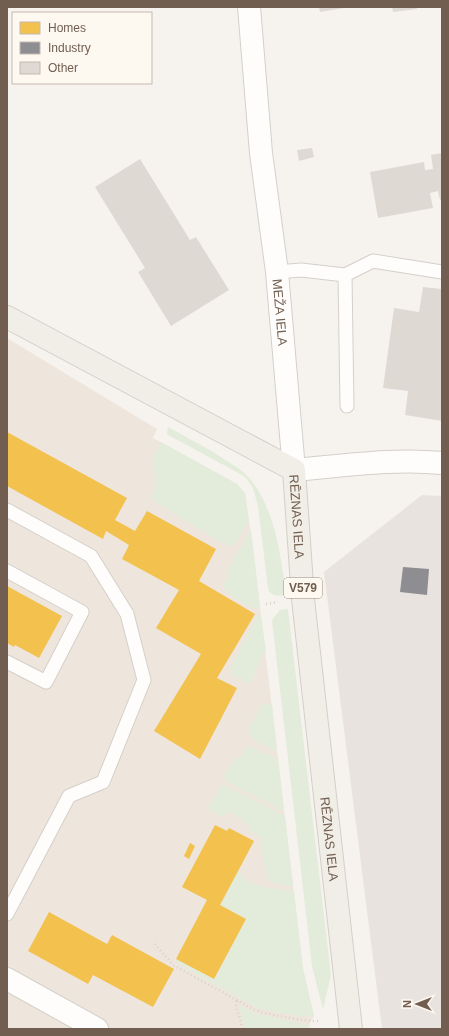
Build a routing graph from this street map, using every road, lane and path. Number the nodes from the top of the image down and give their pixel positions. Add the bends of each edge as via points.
1 (249, 7) edge
2 (277, 272) junction
3 (442, 272) edge
4 (345, 275) junction
5 (7, 317) edge
6 (347, 406) dead end
7 (442, 463) edge
8 (294, 470) junction
9 (7, 510) edge
10 (7, 571) edge
11 (7, 662) edge
12 (7, 914) edge
13 (155, 944) dead end
14 (7, 979) edge
15 (237, 1001) junction
16 (319, 1021) dead end
17 (97, 1029) edge
18 (243, 1029) edge
19 (351, 1029) edge

1 - 2 street, MEŽA IELA via 261,153
2 - 4 lane via 301,270
2 - 8 street, MEŽA IELA
3 - 4 lane via 373,261
4 - 6 lane
5 - 8 main road, RĒZNAS IELA
7 - 8 street via 422,461
8 - 19 main road, RĒZNAS IELA / V579 via 303,599
9 - 12 lane via 91,556 127,614 144,680 103,782 69,796
10 - 11 lane via 82,612 46,682
13 - 15 path via 173,965
14 - 17 street
15 - 16 path via 259,1012
15 - 18 path via 236,1006

